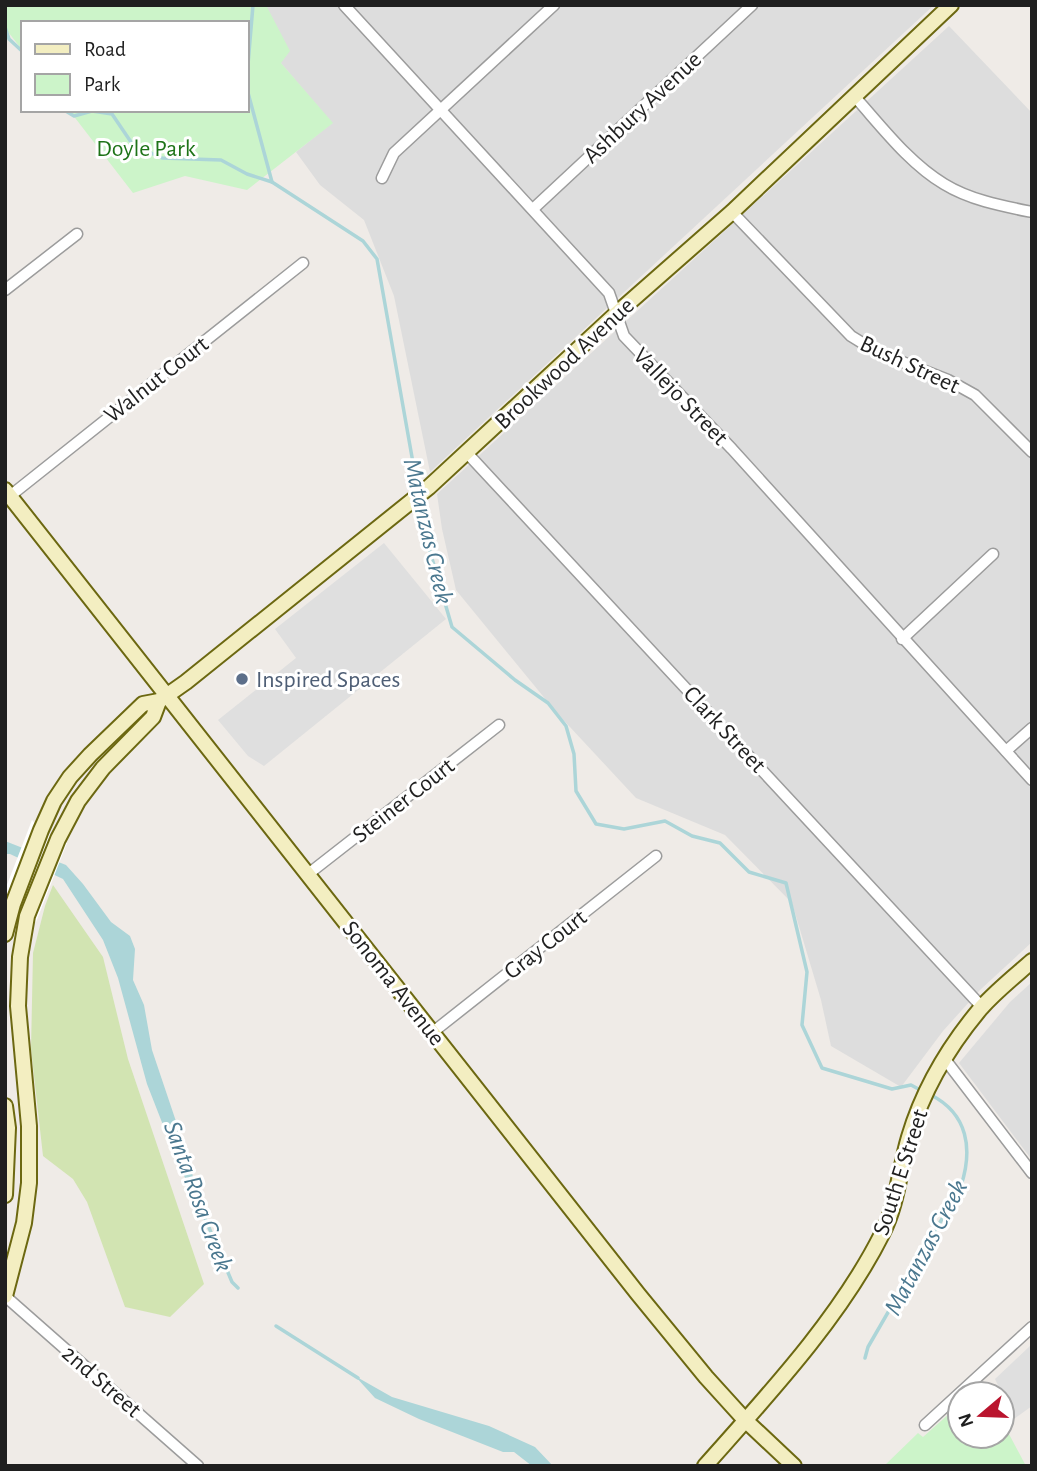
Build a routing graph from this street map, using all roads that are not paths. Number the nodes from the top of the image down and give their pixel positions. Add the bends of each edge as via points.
1 (344, 5) edge
2 (554, 5) edge
3 (752, 5) edge
4 (951, 5) edge
5 (855, 97) junction
6 (441, 111) junction
7 (382, 178) dead end
8 (533, 209) junction
9 (732, 212) junction
10 (1032, 212) edge
11 (77, 234) dead end
12 (303, 263) dead end
13 (5, 290) edge
14 (616, 314) junction
15 (1032, 452) edge
16 (467, 453) junction
17 (7, 493) edge
18 (993, 554) dead end
19 (902, 639) junction
20 (163, 699) junction
21 (499, 725) dead end
22 (1032, 728) edge
23 (1006, 751) junction
24 (1032, 780) edge
25 (656, 856) dead end
26 (307, 875) junction
27 (5, 934) edge
28 (1032, 961) edge
29 (982, 1007) junction
30 (433, 1032) junction
31 (944, 1058) junction
32 (5, 1106) edge
33 (1032, 1173) edge
34 (5, 1195) edge
35 (5, 1296) edge
36 (1032, 1327) edge
37 (745, 1420) junction
38 (925, 1425) dead end
39 (198, 1466) edge
40 (705, 1466) edge
41 (794, 1466) edge

1 - 6 street, Vallejo Street
2 - 6 street
3 - 8 street, Ashbury Avenue
4 - 5 street, Brookwood Avenue
5 - 9 street, Brookwood Avenue
5 - 10 street via 922,169 945,185 973,198
6 - 7 street via 394,153
6 - 8 street, Vallejo Street
8 - 14 street, Vallejo Street via 609,293
9 - 14 street, Brookwood Avenue
9 - 15 street, Bush Street via 851,336 975,395
11 - 13 street
12 - 17 street, Walnut Court
14 - 16 street, Brookwood Avenue
14 - 19 street, Vallejo Street via 624,336
16 - 20 street, Brookwood Avenue via 401,512
16 - 29 street, Clark Street
17 - 20 street, Sonoma Avenue
18 - 19 street
19 - 23 street, Vallejo Street
20 - 26 street, Sonoma Avenue
20 - 27 street, Brookwood Avenue via 143,704 90,755 54,800
20 - 35 street, Brookwood Avenue via 153,717 78,801 27,916 18,1006 29,1126 29,1183
21 - 26 street, Steiner Court
22 - 23 street
23 - 24 street, Vallejo Street
25 - 30 street, Gray Court
26 - 30 street, Sonoma Avenue
28 - 29 street, South E Street
29 - 31 street, South E Street
30 - 37 street, Sonoma Avenue via 638,1294
31 - 33 street
31 - 37 street, South E Street via 909,1138 897,1197 879,1240 846,1298
32 - 34 street
35 - 39 street, 2nd Street
36 - 38 street
37 - 40 street, South E Street
37 - 41 street, Sonoma Avenue

